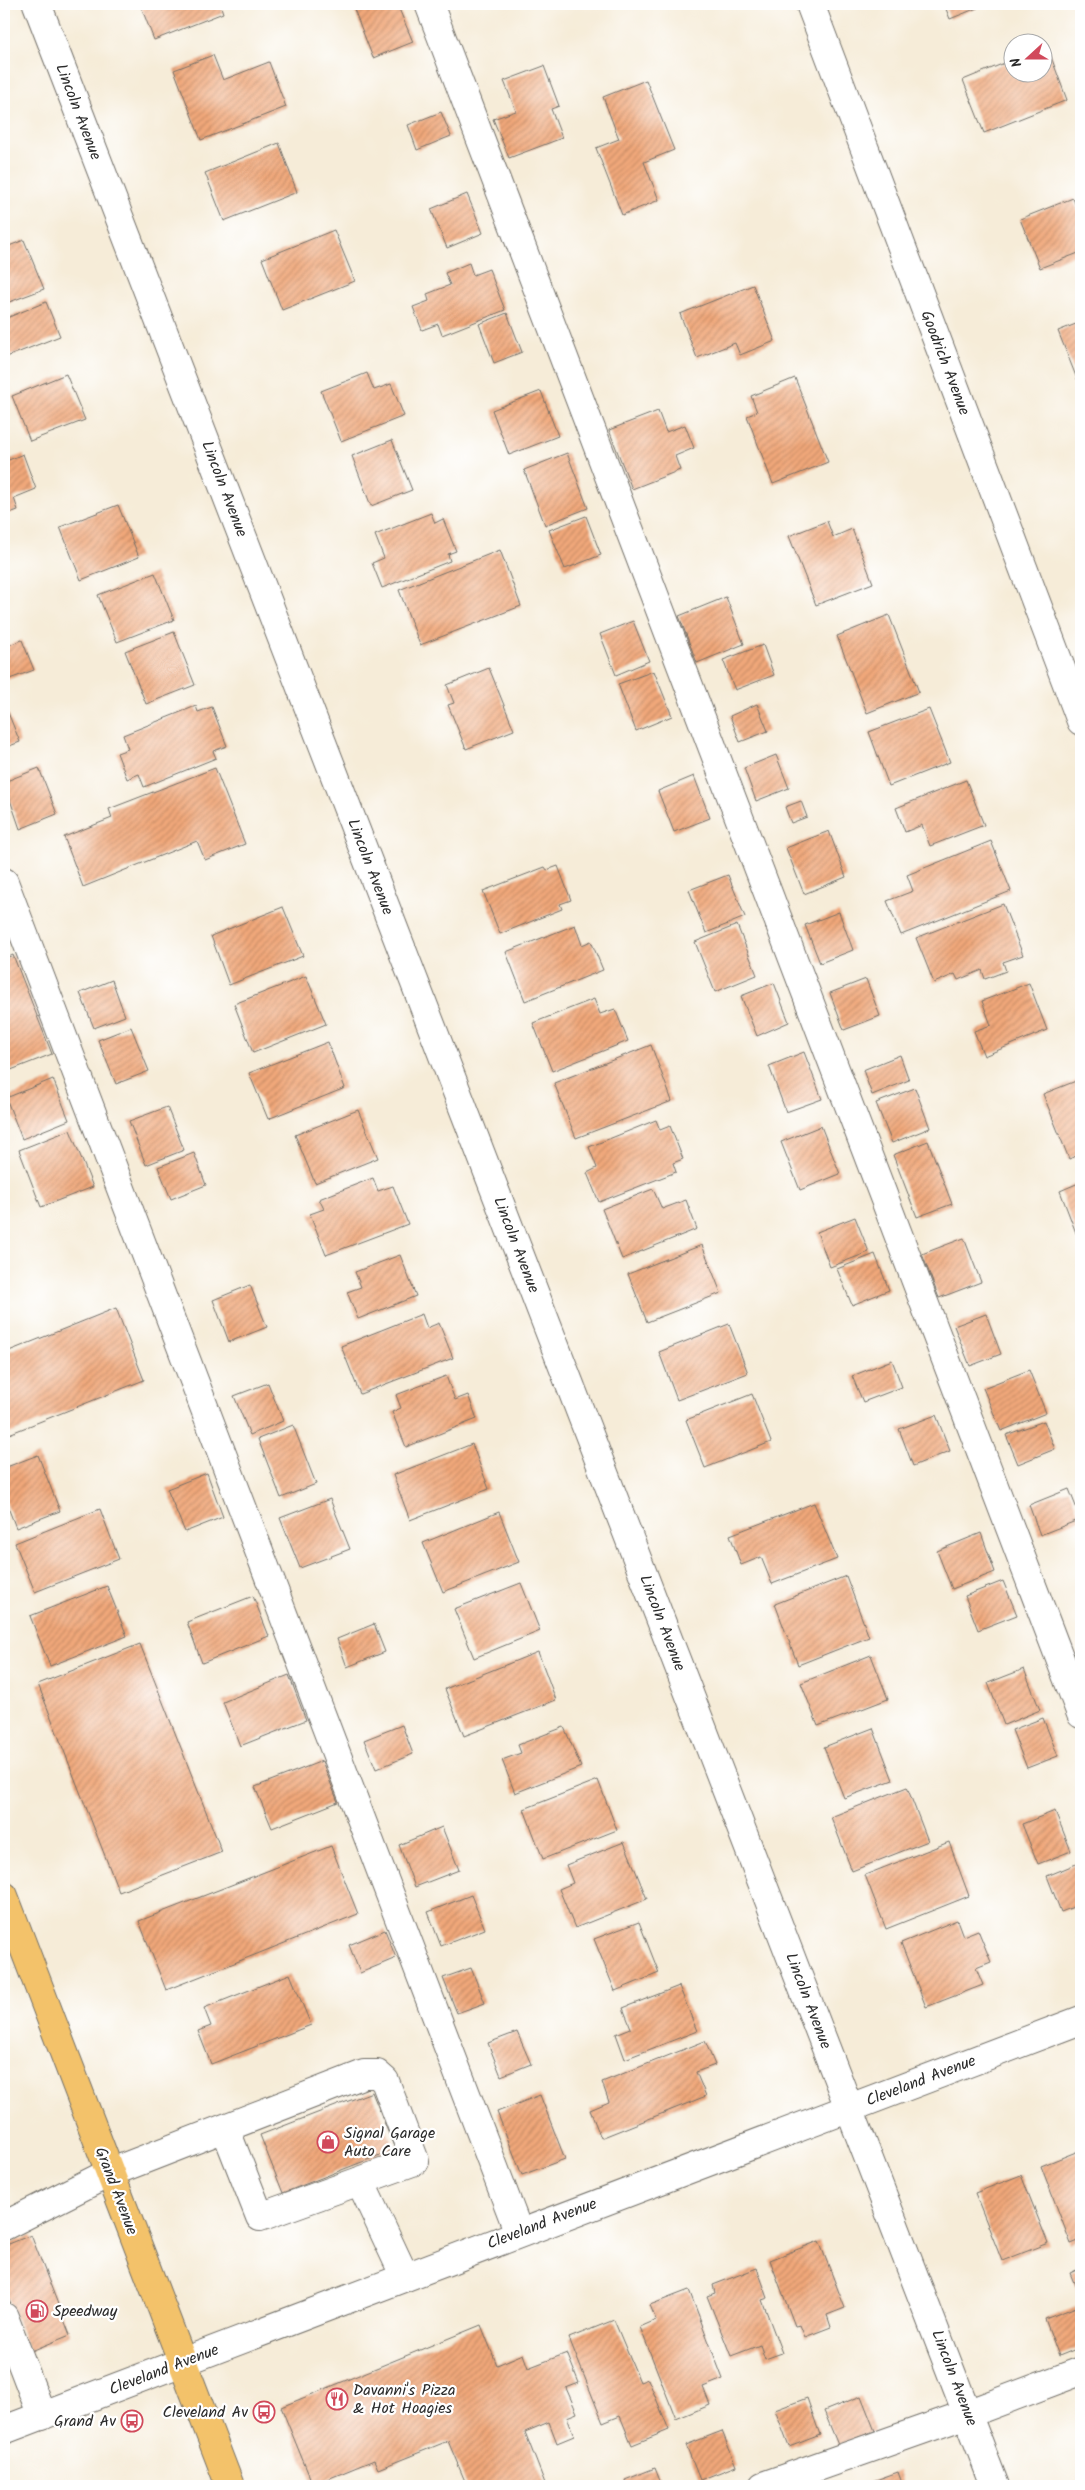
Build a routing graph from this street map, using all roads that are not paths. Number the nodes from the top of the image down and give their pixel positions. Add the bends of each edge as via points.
1 (37, 4) edge
2 (429, 4) edge
3 (810, 4) edge
4 (1081, 721) edge
5 (4, 882) edge
6 (1081, 1714) edge
7 (4, 1896) edge
8 (1081, 2020) edge
9 (849, 2108) junction
10 (225, 2128) junction
11 (109, 2173) junction
12 (360, 2181) junction
13 (4, 2226) edge
14 (519, 2233) junction
15 (405, 2277) junction
16 (4, 2317) edge
17 (182, 2363) junction
18 (1081, 2371) edge
19 (968, 2414) junction
20 (42, 2416) junction
21 (4, 2430) edge
22 (230, 2486) edge
23 (763, 2486) edge
24 (995, 2486) edge

1 - 9 street, Lincoln Avenue
2 - 6 street
3 - 4 street, Goodrich Avenue
5 - 14 street
7 - 11 main road, Grand Avenue
8 - 9 street, Cleveland Avenue
9 - 14 street, Cleveland Avenue
9 - 19 street, Lincoln Avenue
10 - 11 street
10 - 12 street via 260,2217
10 - 12 street via 364,2074 377,2074 385,2080 415,2161
11 - 13 street
11 - 17 main road, Grand Avenue
12 - 15 street
14 - 15 street, Cleveland Avenue
15 - 17 street, Cleveland Avenue
16 - 20 street
17 - 20 street, Cleveland Avenue
17 - 22 main road, Grand Avenue
18 - 19 street
19 - 23 street
19 - 24 street, Lincoln Avenue
20 - 21 street, Cleveland Avenue

